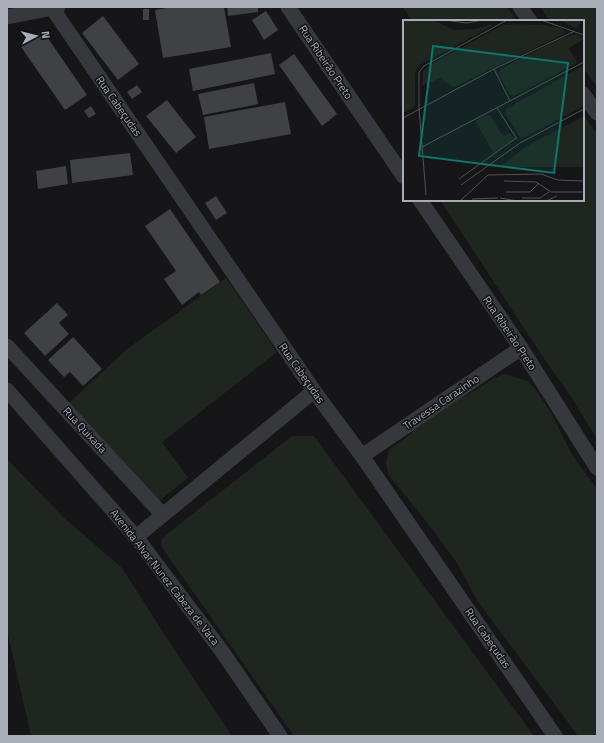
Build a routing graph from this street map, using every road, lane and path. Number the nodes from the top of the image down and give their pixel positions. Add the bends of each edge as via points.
1 (288, 7) edge
2 (520, 7) edge
3 (55, 8) edge
4 (7, 18) edge
5 (529, 20) edge
6 (584, 95) edge
7 (597, 113) edge
8 (403, 176) edge
9 (421, 201) edge
10 (7, 346) edge
11 (521, 348) junction
12 (7, 390) edge
13 (314, 391) junction
14 (362, 456) junction
15 (597, 468) edge
16 (163, 515) junction
17 (136, 537) junction
18 (280, 736) edge
19 (555, 736) edge

1 - 8 street, Rua Ribeirão Preto
2 - 5 street
3 - 4 street
3 - 13 street, Rua Cabeçudas
6 - 7 street
9 - 11 street, Rua Ribeirão Preto
10 - 16 street, Rua Quixada
11 - 14 street, Travessa Carazinho
11 - 15 street, Rua Ribeirão Preto
12 - 17 street, Avenida Alvar Nunez Cabeza de Vaca
13 - 14 street, Rua Cabeçudas
13 - 16 street
14 - 19 street, Rua Cabeçudas
16 - 17 street
17 - 18 street, Avenida Alvar Nunez Cabeza de Vaca via 221,650

